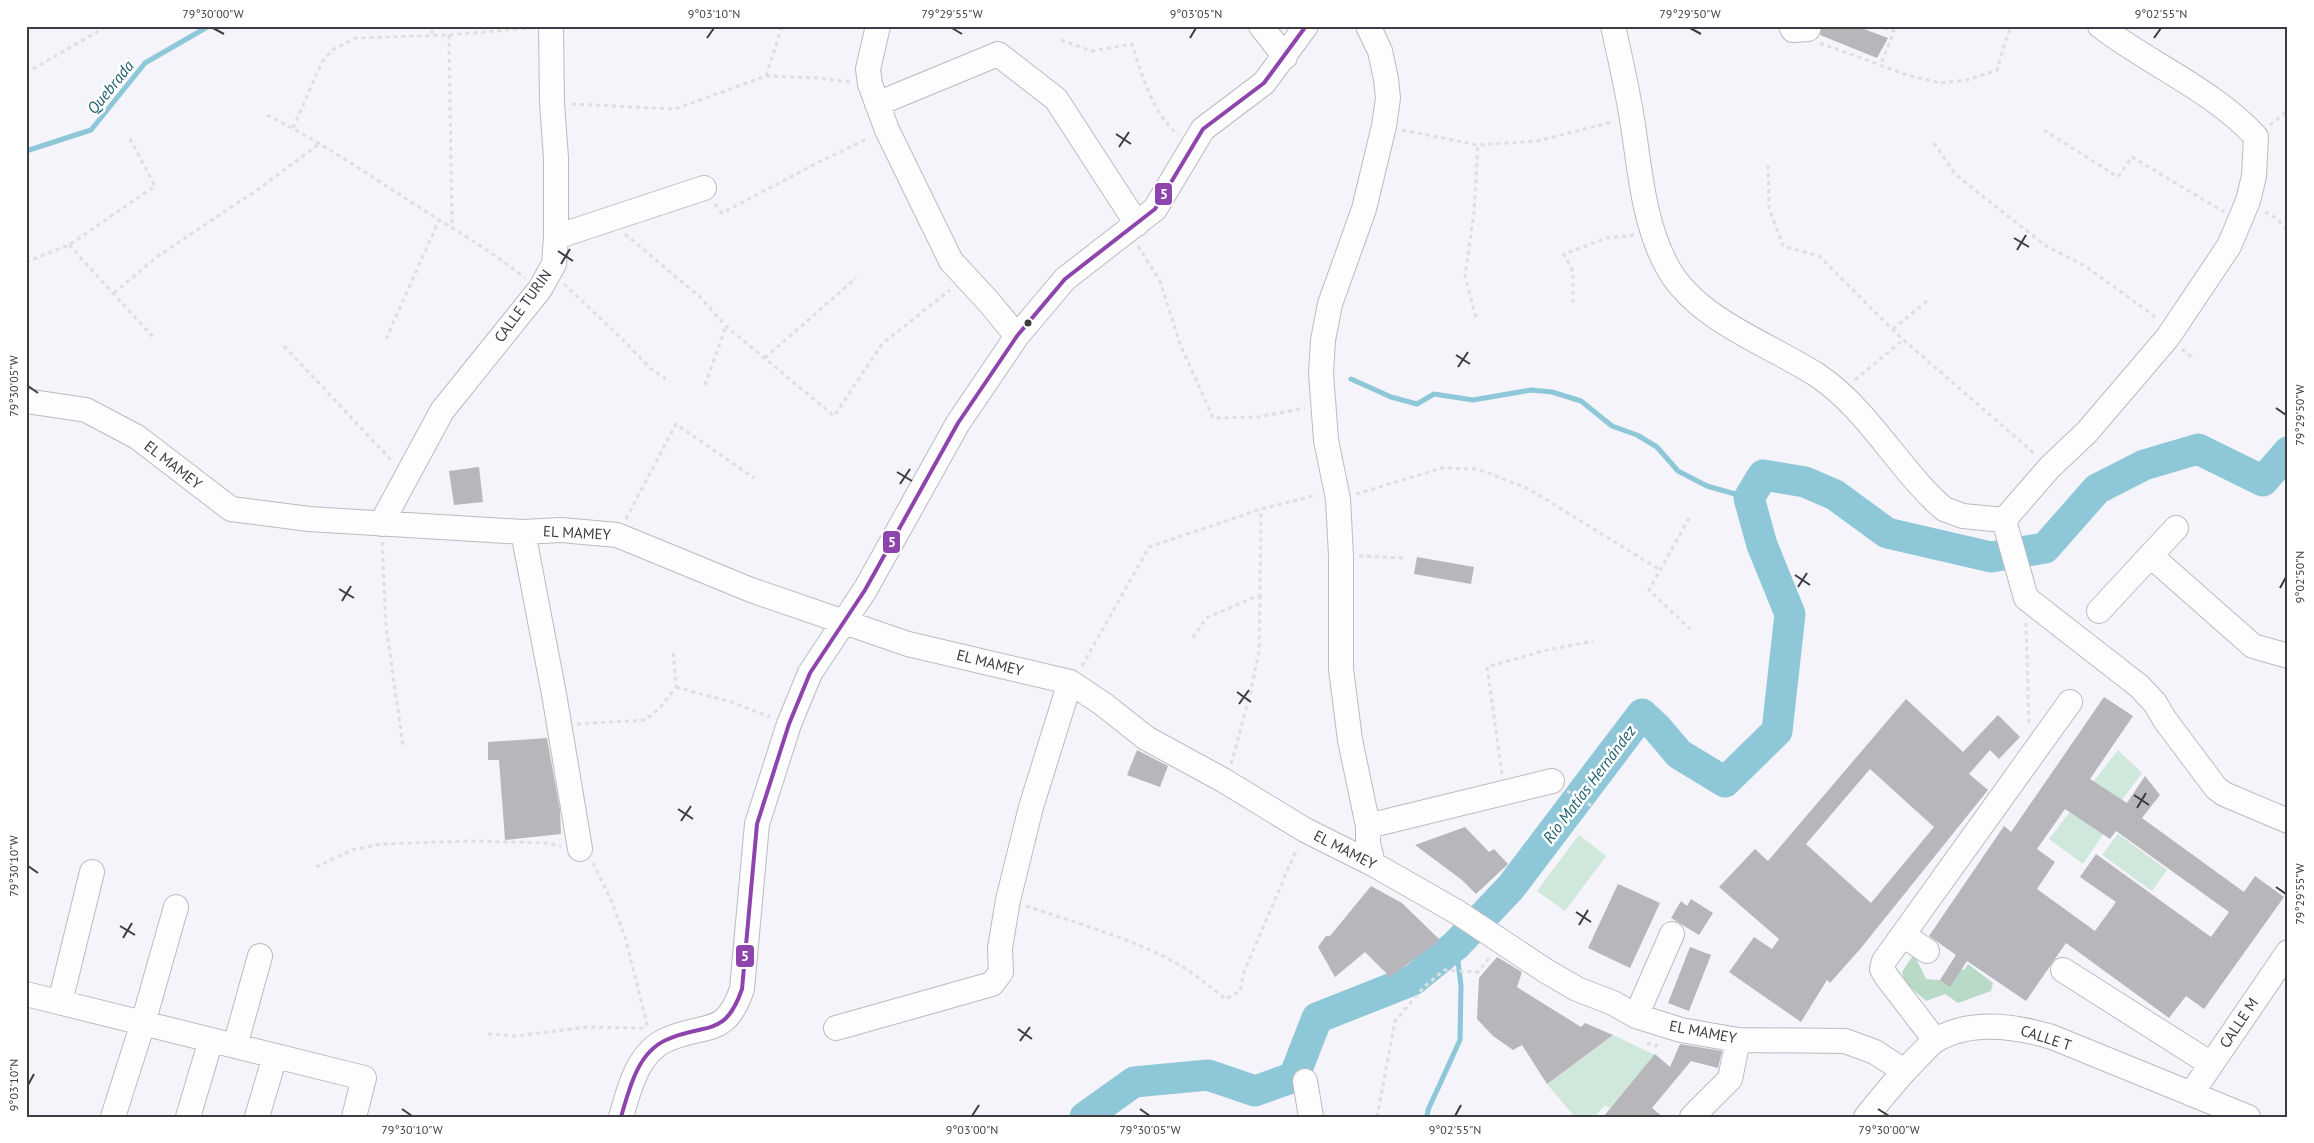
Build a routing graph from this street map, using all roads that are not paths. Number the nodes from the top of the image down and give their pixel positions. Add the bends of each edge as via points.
1 (551, 26) edge
2 (878, 26) edge
3 (1261, 26) edge
4 (1306, 26) edge
5 (1368, 26) edge
6 (1613, 26) edge
7 (2100, 26) edge
8 (1285, 56) junction
9 (874, 94) junction
10 (704, 188) road end
11 (1132, 227) junction
12 (556, 237) junction
13 (1017, 336) junction
14 (26, 401) edge
15 (381, 524) junction
16 (2176, 528) dead end
17 (2007, 530) junction
18 (523, 532) junction
19 (2151, 556) junction
20 (2099, 612) dead end
21 (843, 621) junction
22 (2288, 656) edge
23 (1076, 674) junction
24 (2070, 702) dead end
25 (1552, 781) road end
26 (2288, 821) edge
27 (1368, 826) junction
28 (580, 849) road end
29 (1373, 864) junction
30 (92, 872) dead end
31 (176, 907) dead end
32 (1672, 934) dead end
33 (1902, 935) junction
34 (1928, 951) dead end
35 (2288, 952) edge
36 (260, 956) dead end
37 (2064, 970) dead end
38 (26, 994) edge
39 (60, 1002) junction
40 (1636, 1016) junction
41 (143, 1023) junction
42 (836, 1028) dead end
43 (211, 1040) junction
44 (1738, 1040) junction
45 (1935, 1040) junction
46 (235, 1046) junction
47 (275, 1056) junction
48 (2211, 1064) junction
49 (1904, 1071) junction
50 (1305, 1081) dead end
51 (2191, 1094) junction
52 (113, 1117) edge
53 (188, 1117) edge
54 (257, 1117) edge
55 (354, 1117) edge
56 (621, 1117) edge
57 (1311, 1117) edge
58 (1692, 1117) edge
59 (1866, 1117) edge
60 (2248, 1117) edge

1 - 12 street, CALLE TURIN
2 - 9 street via 868,68
3 - 8 street
4 - 8 street
5 - 27 street via 1380,51 1388,98 1364,209 1330,304 1321,373 1326,440 1337,494 1341,556 1341,669 1350,740
6 - 17 street via 1652,232 1668,268 1686,292 1724,322 1818,376 1850,403 1944,509
7 - 17 street via 2246,125 2256,137 2254,176 2229,246 2173,330 2087,432 2050,467
8 - 11 street via 1264,83 1203,130 1160,201
9 - 11 street via 998,54 1056,99
9 - 13 street via 887,130 951,262
10 - 12 street
11 - 13 street via 1065,279
12 - 15 street, CALLE TURIN via 554,264 545,280 442,411
13 - 21 street via 958,423 865,590
14 - 15 street, EL MAMEY via 86,410 137,437 231,509
15 - 18 street, EL MAMEY
16 - 19 street
17 - 26 street via 2026,598 2139,686 2155,703 2216,788
18 - 21 street, EL MAMEY via 561,530 617,535 751,590
18 - 28 street
19 - 20 street
19 - 22 street via 2253,646
21 - 23 street, EL MAMEY via 908,644
21 - 56 street via 810,673 789,724 757,824 742,989 737,1005 720,1024 656,1034 633,1077
23 - 29 street, EL MAMEY via 1103,704 1146,738 1304,830
23 - 42 street via 1031,807 1008,900 1000,948 1001,972 992,984
24 - 33 street
25 - 27 street
27 - 29 street
29 - 40 street, EL MAMEY via 1457,912 1577,988
30 - 39 street
31 - 41 street
32 - 40 street
33 - 34 street
33 - 45 street via 1882,969
35 - 48 street, CALLE M
36 - 46 street
37 - 48 street
38 - 39 street
39 - 41 street
40 - 44 street, EL MAMEY via 1681,1030
41 - 43 street
41 - 52 street
43 - 46 street
43 - 53 street
44 - 49 street, EL MAMEY via 1845,1041 1875,1052
44 - 58 street via 1730,1079
45 - 49 street, CALLE T
45 - 51 street, CALLE T via 1989,1026 2020,1028 2052,1037
46 - 47 street
47 - 54 street
47 - 55 street via 364,1078
48 - 51 street, CALLE M
49 - 59 street, CALLE T
50 - 57 street
51 - 60 street, CALLE T

